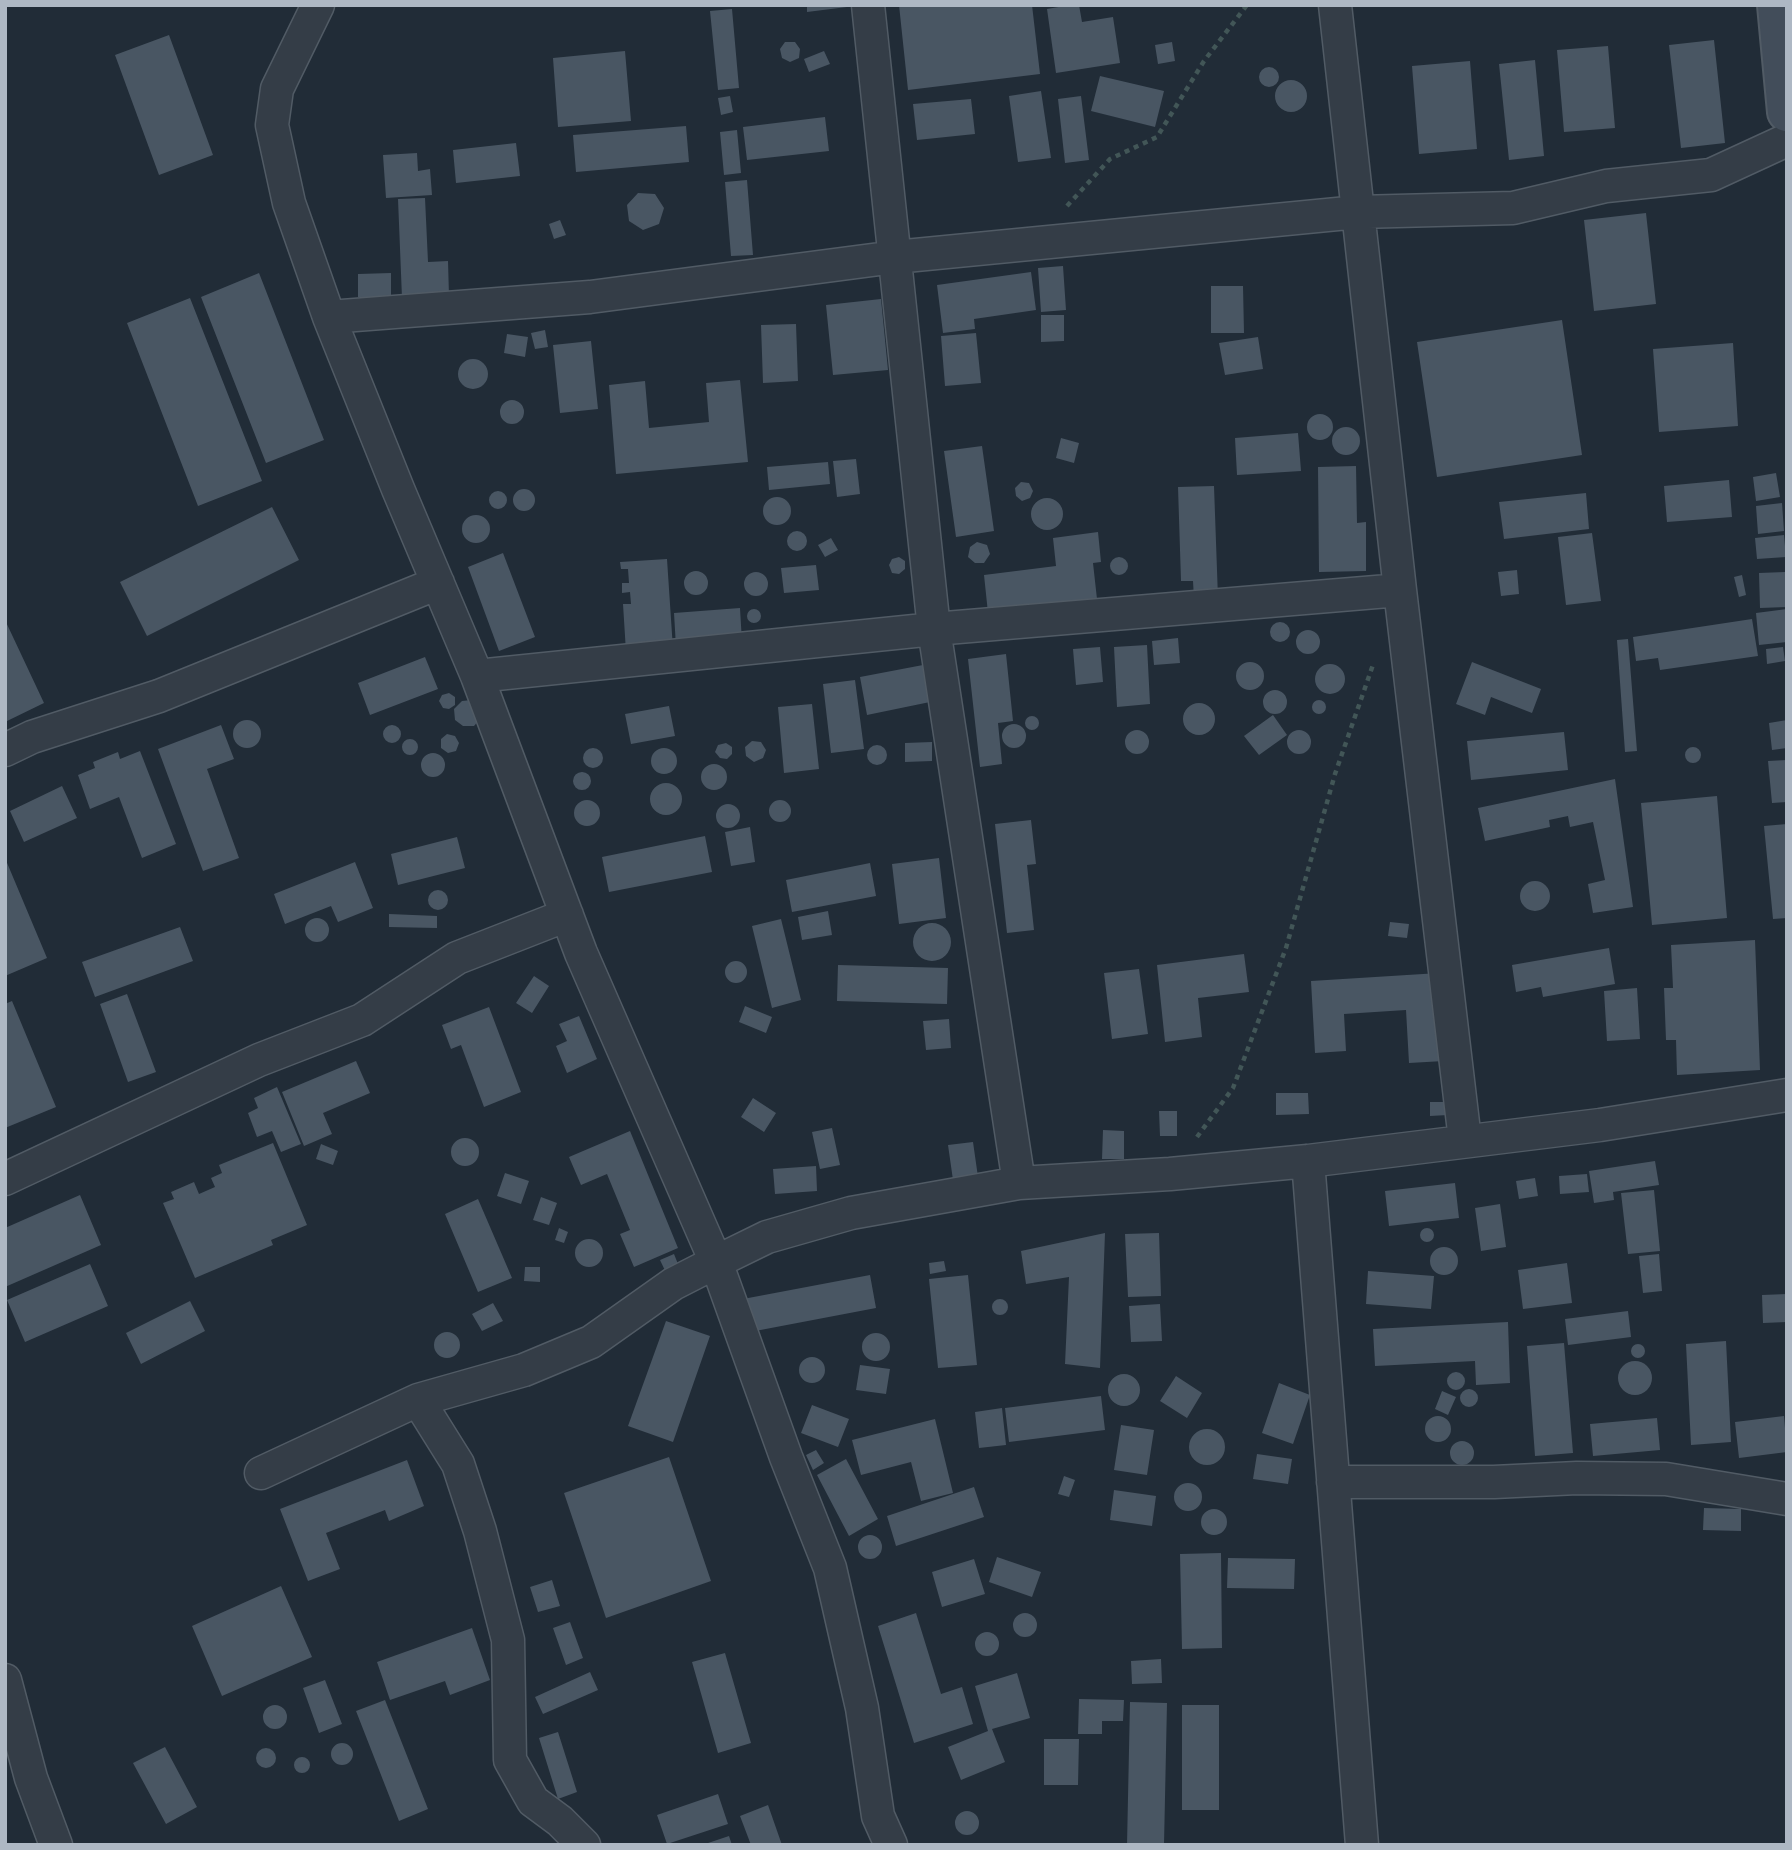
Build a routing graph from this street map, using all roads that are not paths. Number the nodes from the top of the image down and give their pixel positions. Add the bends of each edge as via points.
1 (318, 5) edge
2 (868, 5) edge
3 (1335, 5) edge
4 (1777, 5) edge
5 (1787, 112) edge
6 (1787, 140) edge
7 (1358, 212) junction
8 (895, 257) junction
9 (329, 317) junction
10 (438, 583) junction
11 (1400, 590) junction
12 (934, 629) junction
13 (477, 676) junction
14 (5, 750) edge
15 (566, 915) junction
16 (1787, 1095) edge
17 (1465, 1140) junction
18 (1308, 1161) junction
19 (5, 1179) edge
20 (1019, 1183) junction
21 (716, 1262) junction
22 (418, 1400) junction
23 (261, 1473) dead end
24 (1333, 1482) junction
25 (1787, 1499) edge
26 (5, 1680) edge
27 (56, 1845) edge
28 (584, 1845) edge
29 (891, 1845) edge
30 (1362, 1845) edge

1 - 9 street via 277,89 272,125 289,203
2 - 8 street
3 - 7 street
4 - 5 street
6 - 7 street via 1711,174 1606,186 1513,208
7 - 8 street
7 - 11 street
8 - 9 street via 590,297
8 - 12 street
9 - 10 street
10 - 13 street
10 - 14 street via 172,691
11 - 12 street
11 - 17 street
12 - 13 street
12 - 20 street
13 - 15 street
15 - 19 street via 457,958 362,1020 259,1060
15 - 21 street
16 - 17 street via 1600,1125
17 - 18 street
18 - 20 street
18 - 24 street
20 - 21 street via 850,1213 767,1237
21 - 22 street via 673,1284 591,1342 524,1370
21 - 29 street via 830,1568 862,1708 878,1816
22 - 23 street
22 - 28 street via 458,1464 484,1543 508,1640 510,1760 533,1801
24 - 25 street via 1666,1479
24 - 30 street
26 - 27 street

